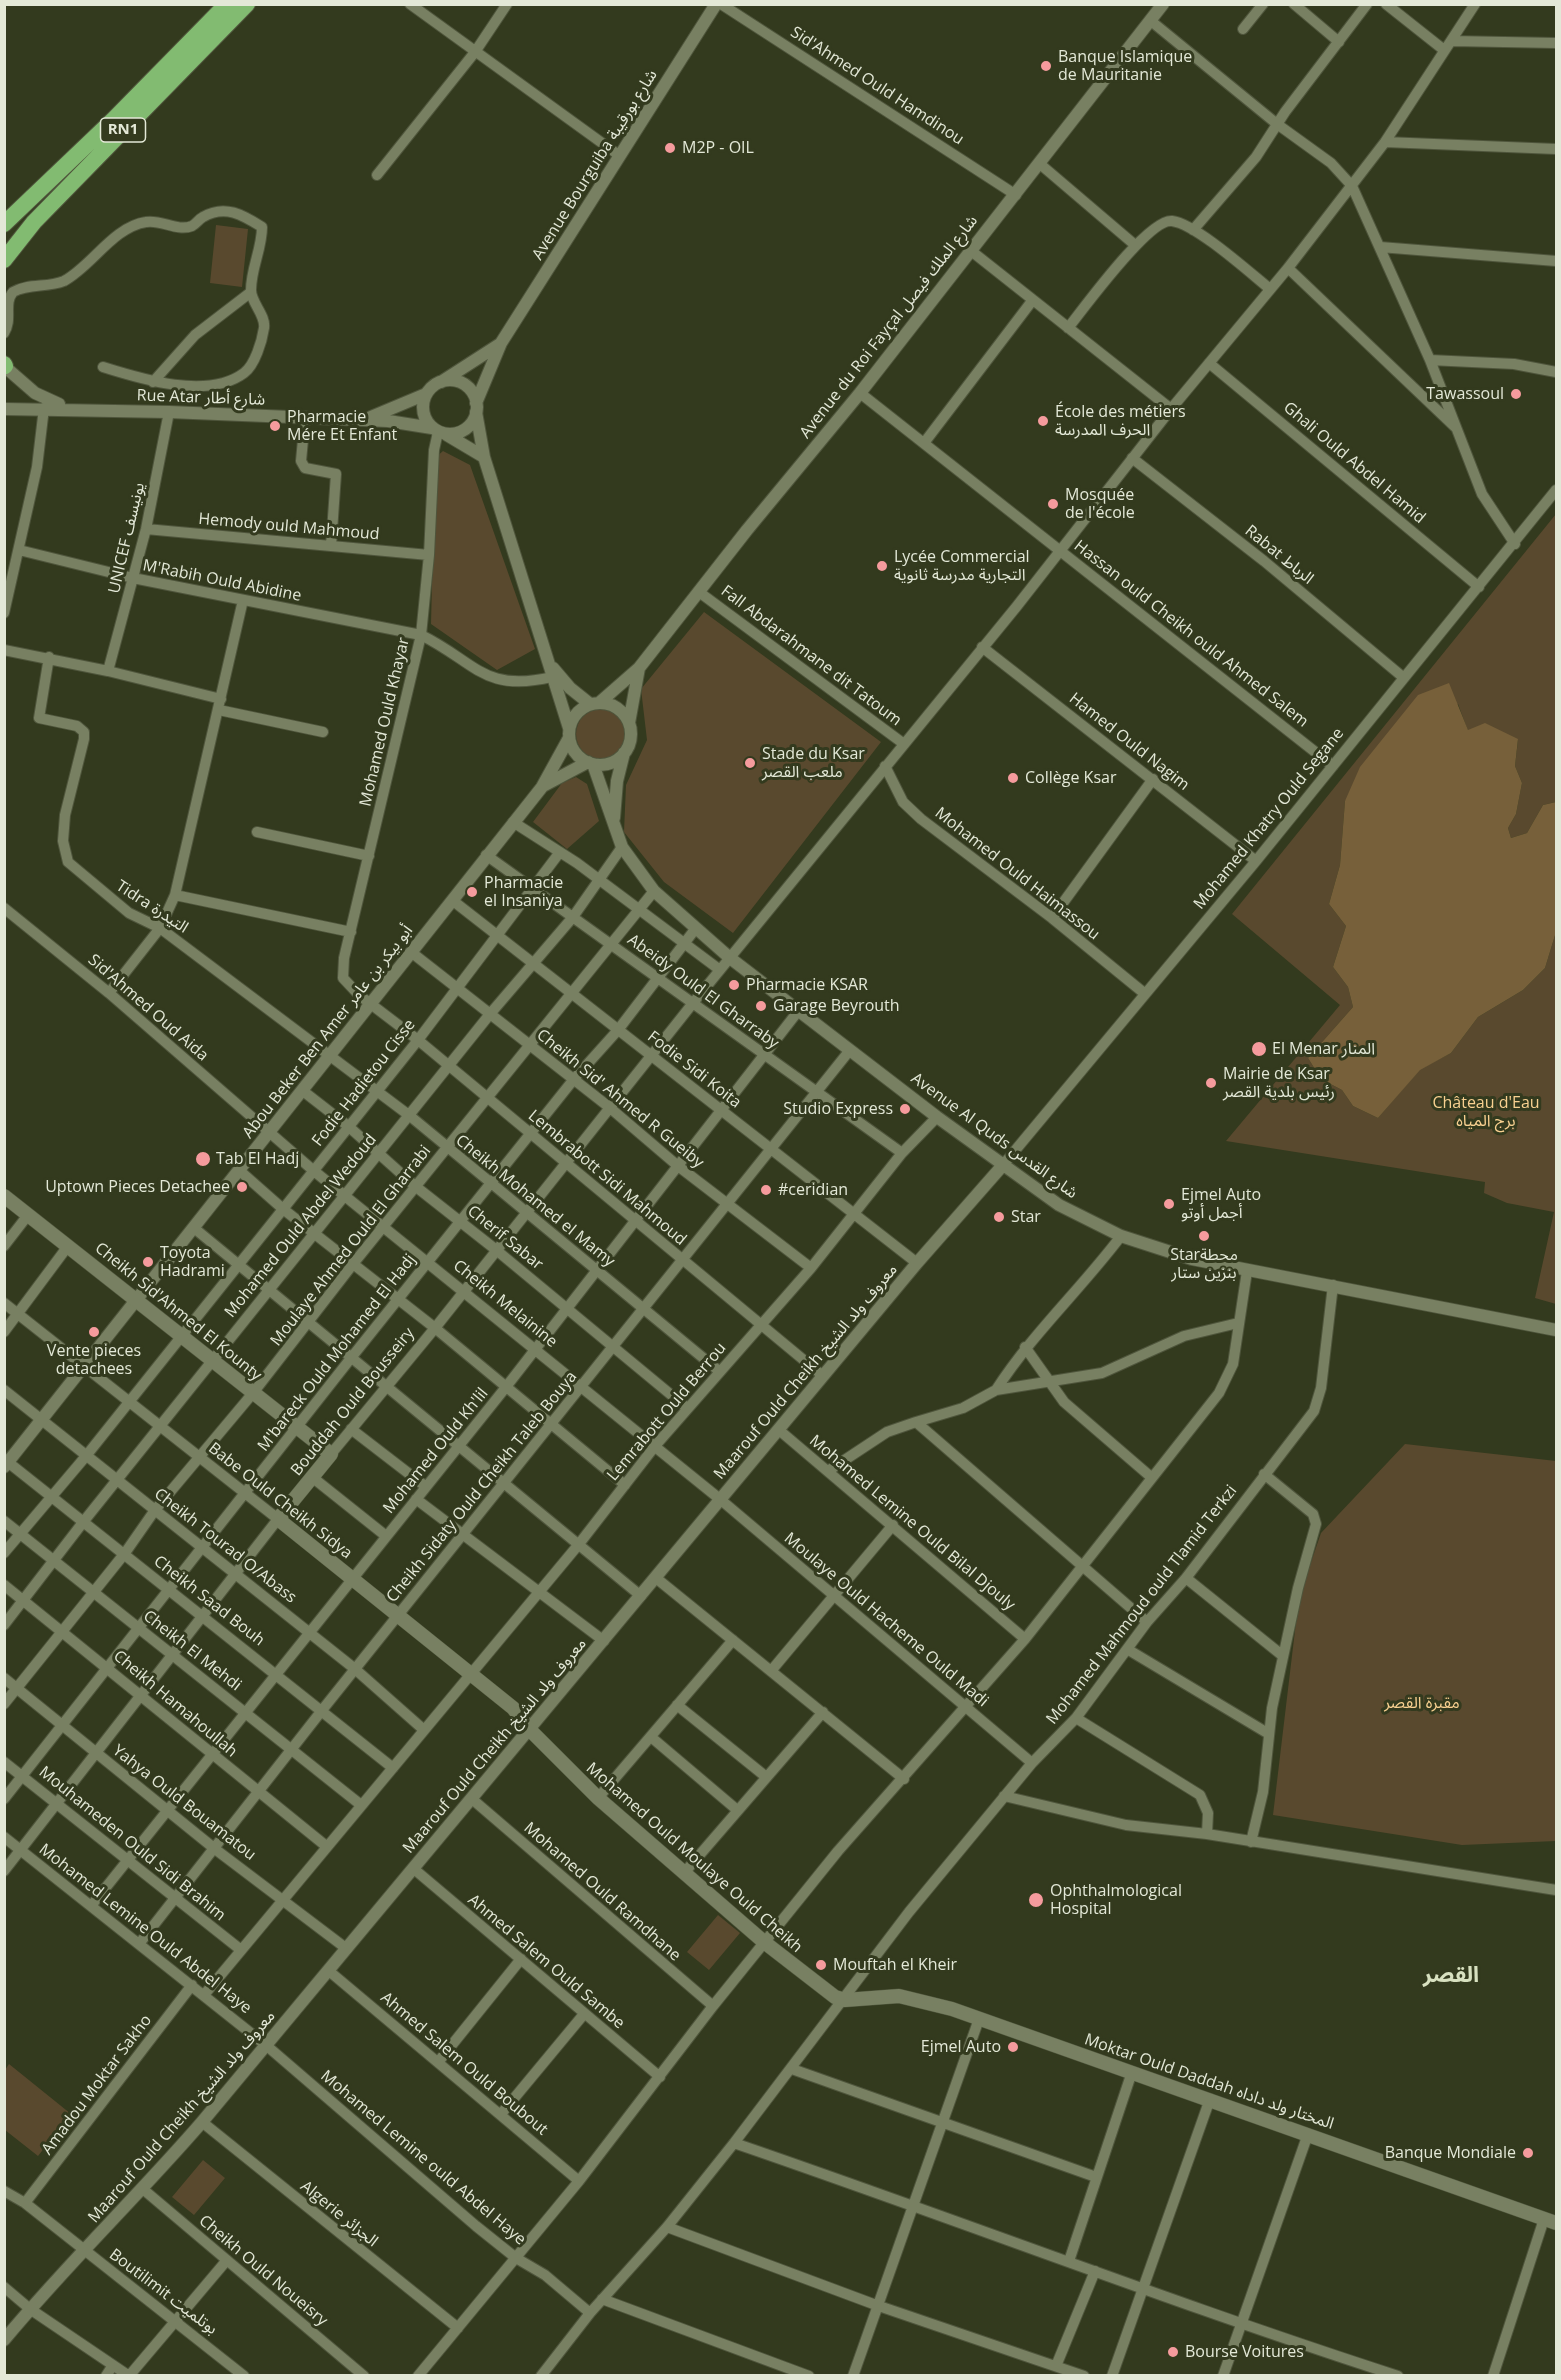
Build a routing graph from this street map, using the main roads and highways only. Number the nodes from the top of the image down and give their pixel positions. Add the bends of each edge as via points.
1 (227, 4) edge
2 (247, 4) edge
3 (194, 49) junction
4 (4, 224) edge
5 (4, 260) edge
6 (4, 1196) edge
7 (331, 1454) joint
8 (279, 1519) joint
9 (530, 1730) joint
10 (845, 2000) joint
11 (1550, 2221) edge

1 - 3 highway, RN1
2 - 3 highway, RN1
3 - 4 highway, RN1
3 - 5 highway, RN1 via 34,222
6 - 7 main road, Cheikh Sid'Ahmed El Kounty
7 - 8 main road, Bouddah Ould Bousseiry
8 - 9 main road, Babe Ould Cheikh Sidya via 513,1708
9 - 10 main road, Mohamed Ould Moulaye Ould Cheikh via 598,1798 764,1942 834,1997
10 - 11 main road, Moktar Ould Daddah المختار ولد داداه via 908,1997 980,2019

